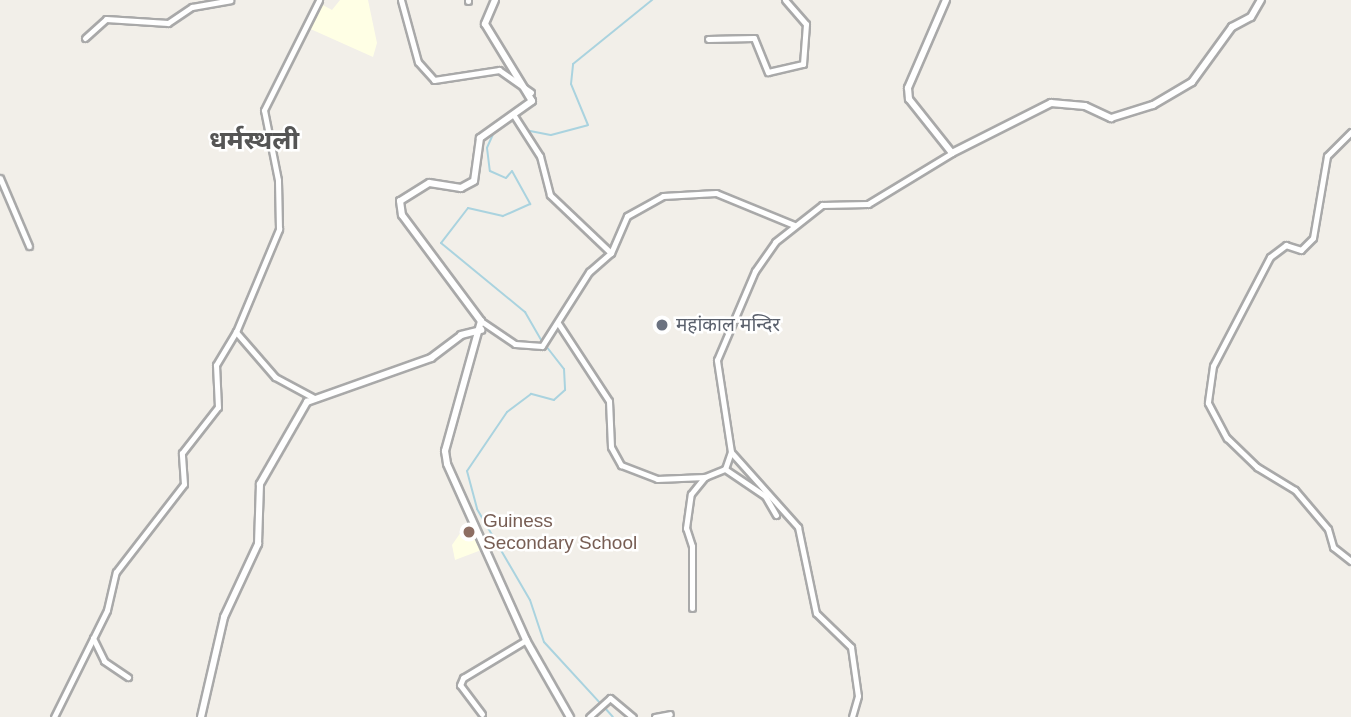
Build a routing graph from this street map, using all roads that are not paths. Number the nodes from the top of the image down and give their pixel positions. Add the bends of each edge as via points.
1 (230, 0) edge
2 (319, 0) edge
3 (401, 0) edge
4 (495, 0) edge
5 (785, 0) edge
6 (946, 0) edge
7 (1261, 0) edge
8 (85, 38) dead end
9 (708, 39) dead end
10 (531, 92) junction
11 (514, 117) junction
12 (1351, 132) edge
13 (952, 153) junction
14 (0, 178) edge
15 (794, 225) junction
16 (29, 246) dead end
17 (611, 253) junction
18 (481, 321) junction
19 (558, 323) junction
20 (481, 330) junction
21 (236, 332) junction
22 (314, 398) junction
23 (731, 452) junction
24 (725, 468) junction
25 (705, 477) junction
26 (776, 514) dead end
27 (1351, 561) edge
28 (692, 608) dead end
29 (93, 638) junction
30 (526, 640) junction
31 (128, 677) dead end
32 (482, 714) dead end
33 (670, 714) dead end
34 (54, 717) edge
35 (201, 717) edge
36 (570, 717) edge
37 (589, 717) edge
38 (634, 717) edge
39 (655, 717) edge
40 (852, 717) edge

1 - 8 street via 192,7 168,23 106,19
2 - 21 street via 264,110 278,180 279,229
3 - 10 street via 418,62 434,80 499,70
4 - 10 street via 485,24
5 - 9 street via 806,24 803,64 768,72 754,38
6 - 13 street via 908,88 909,99
7 - 13 street via 1251,17 1232,27 1192,82 1153,105 1111,118 1062,101
10 - 11 street via 525,111
11 - 17 street via 540,156 550,195
11 - 18 street via 480,138 474,181 461,188 429,183 400,201 402,215
12 - 27 street via 1327,156 1313,238 1301,250 1286,245 1270,257 1213,366 1208,403 1227,438 1256,467 1294,490 1328,529 1333,547
13 - 15 street via 868,204 822,205
14 - 16 street
15 - 17 street via 716,193 663,196 627,216
15 - 23 street via 755,271 718,360
17 - 19 street via 589,272
18 - 19 street via 515,344 542,346
18 - 20 street
19 - 25 street via 609,401 611,447 621,466 657,478
20 - 22 street via 461,335 412,366
20 - 30 street via 445,451
21 - 22 street via 275,377
21 - 29 street via 216,365 218,407 181,453 184,484 116,572
22 - 35 street via 260,484 258,544 224,618
23 - 24 street
23 - 40 street via 798,527 816,613 851,647 858,696
24 - 25 street
24 - 26 street via 765,496
25 - 28 street via 691,494 686,527 692,546 687,562
29 - 31 street via 104,661
29 - 34 street
30 - 32 street via 463,678 460,685
30 - 36 street
33 - 39 street
37 - 38 street via 610,698

